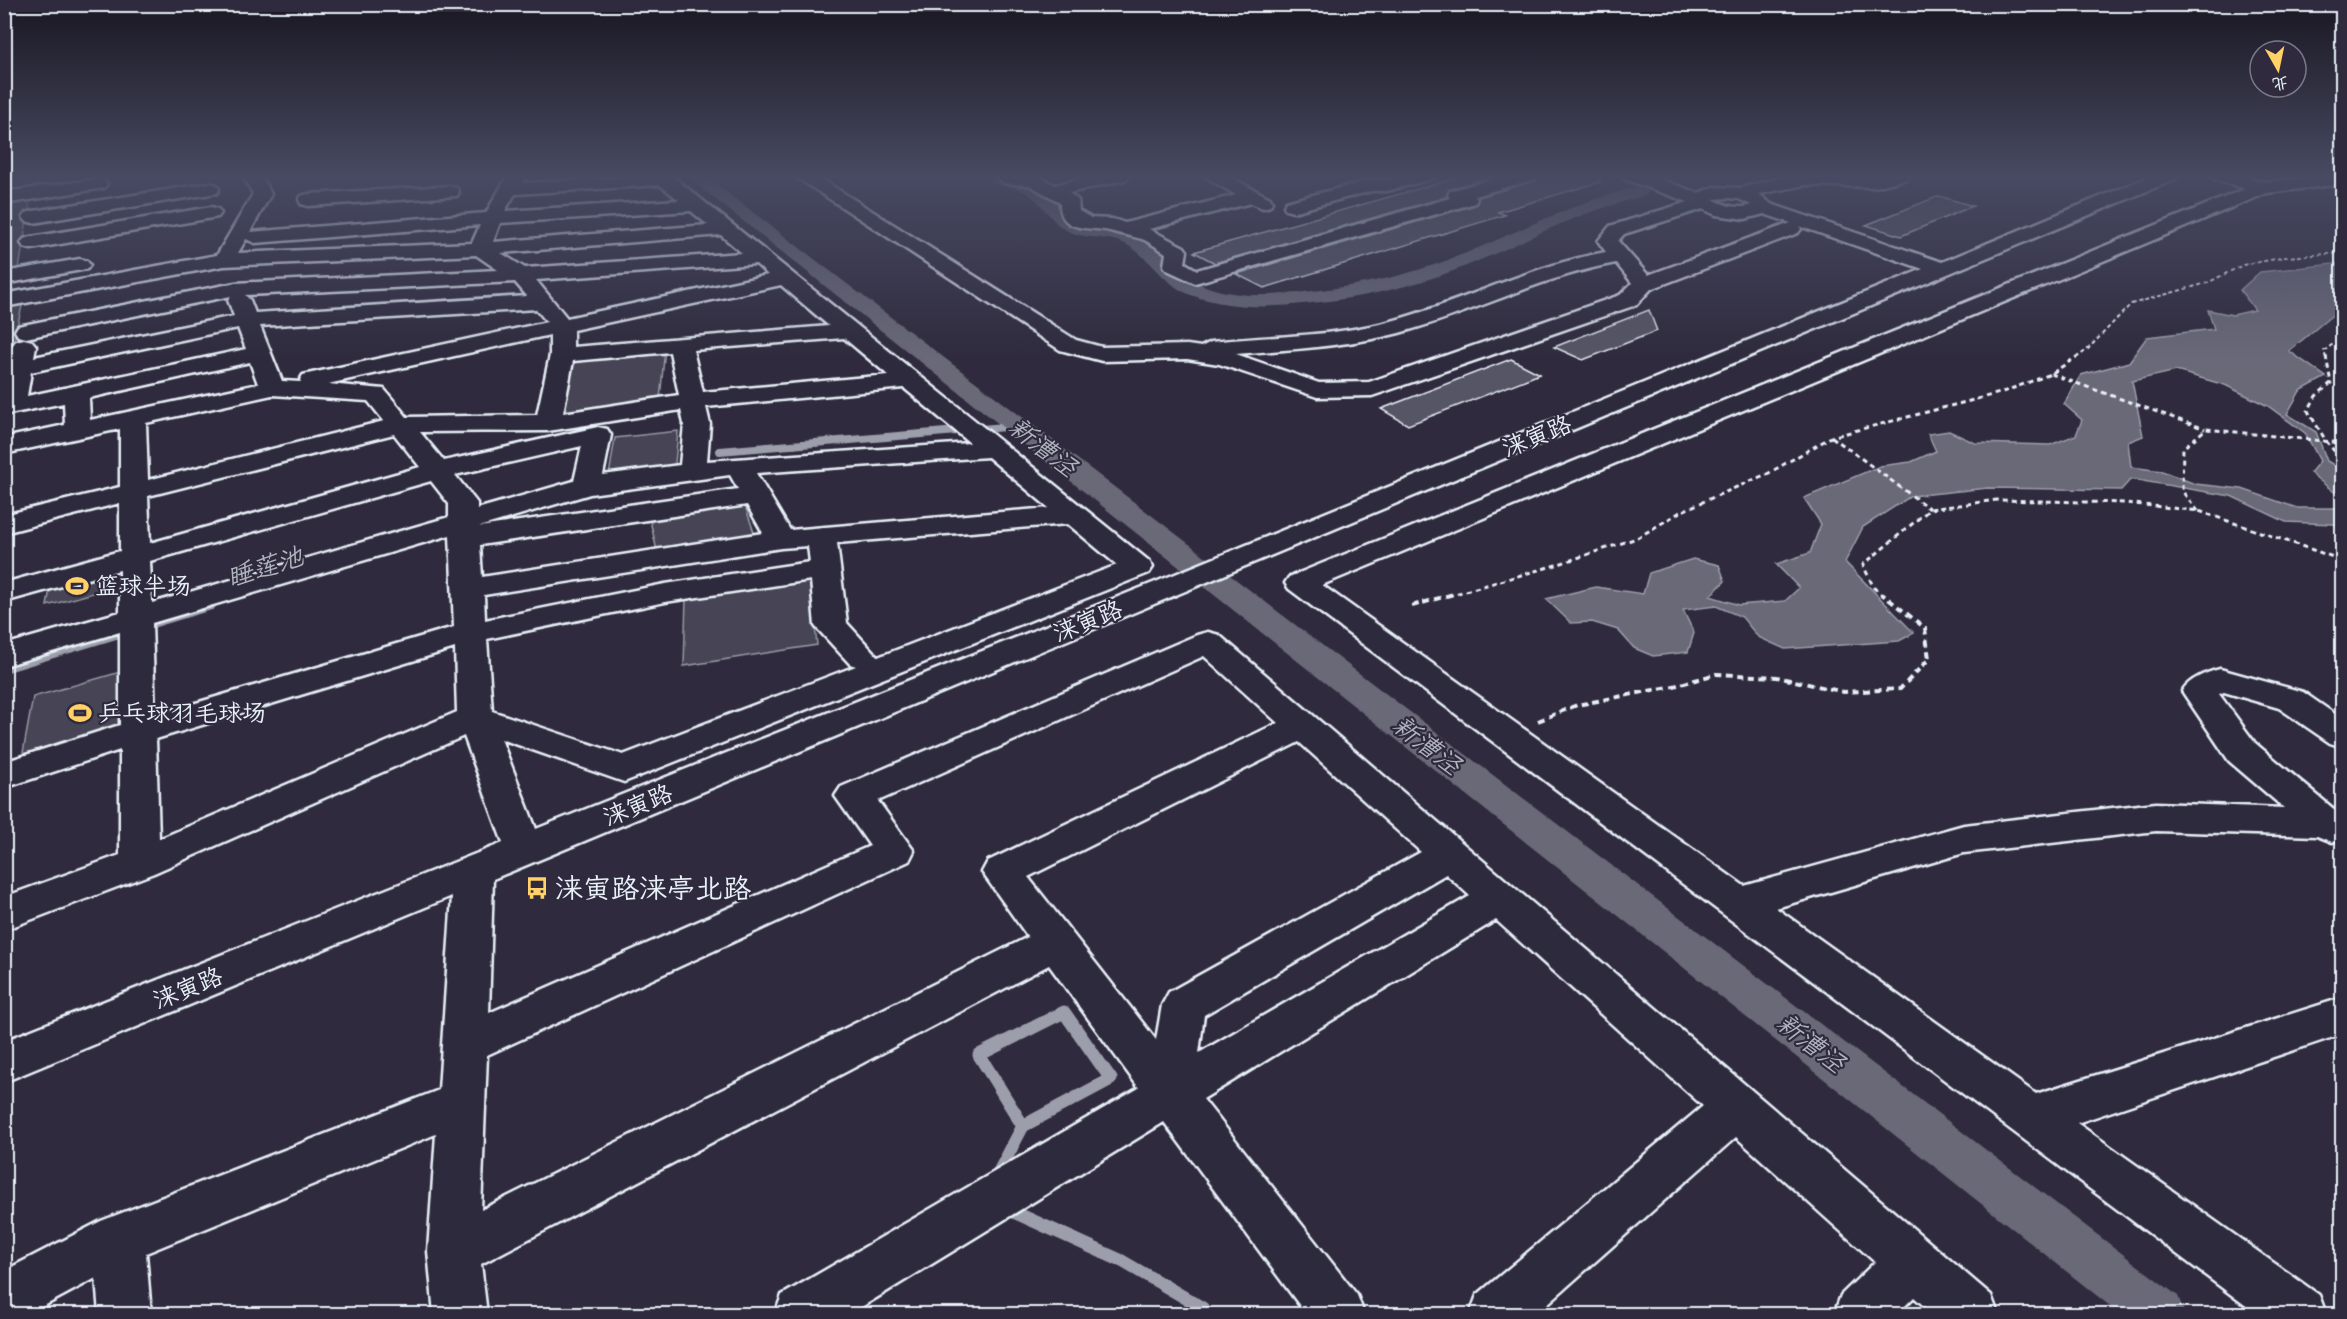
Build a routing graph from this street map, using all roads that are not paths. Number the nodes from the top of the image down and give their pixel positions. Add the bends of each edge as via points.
1 (31, 237) edge
2 (70, 237) edge
3 (224, 237) edge
4 (237, 237) edge
5 (485, 237) edge
6 (632, 237) edge
7 (734, 237) edge
8 (897, 237) edge
9 (1152, 237) edge
10 (1331, 237) edge
11 (1339, 237) edge
12 (1612, 237) edge
13 (1771, 237) edge
14 (1815, 237) edge
15 (1836, 237) edge
16 (2022, 237) edge
17 (2145, 237) edge
18 (1334, 238) junction
19 (31, 243) junction
20 (480, 249) junction
21 (169, 250) dead end
22 (1619, 256) junction
23 (759, 258) junction
24 (224, 260) junction
25 (102, 261) dead end
26 (68, 267) junction
27 (1933, 273) junction
28 (28, 274) junction
29 (521, 275) junction
30 (4, 278) edge
31 (784, 278) junction
32 (1643, 284) junction
33 (235, 289) junction
34 (32, 297) junction
35 (4, 302) edge
36 (542, 302) junction
37 (631, 311) junction
38 (246, 320) junction
39 (561, 326) junction
40 (849, 331) junction
41 (26, 332) junction
42 (723, 341) junction
43 (680, 344) junction
44 (1187, 352) junction
45 (259, 353) junction
46 (562, 355) junction
47 (20, 368) junction
48 (909, 380) junction
49 (272, 388) junction
50 (76, 393) junction
51 (9, 407) edge
52 (685, 410) junction
53 (133, 418) junction
54 (548, 423) junction
55 (400, 425) junction
56 (655, 429) junction
57 (78, 430) junction
58 (975, 434) junction
59 (598, 435) junction
60 (4, 446) edge
61 (738, 466) junction
62 (437, 471) junction
63 (693, 471) junction
64 (586, 486) junction
65 (134, 492) junction
66 (755, 495) junction
67 (1074, 515) junction
68 (4, 524) edge
69 (465, 530) junction
70 (822, 536) junction
71 (781, 539) junction
72 (135, 556) junction
73 (825, 569) junction
74 (468, 588) junction
75 (4, 593) edge
76 (136, 626) junction
77 (470, 633) junction
78 (4, 656) edge
79 (862, 657) dead end
80 (475, 718) junction
81 (1303, 725) junction
82 (138, 732) junction
83 (2343, 735) edge
84 (4, 775) edge
85 (2334, 830) edge
86 (525, 851) junction
87 (1449, 854) junction
88 (140, 863) junction
89 (474, 872) junction
90 (1499, 898) junction
91 (1738, 903) junction
92 (4, 914) edge
93 (1055, 942) junction
94 (2343, 1016) edge
95 (465, 1044) junction
96 (4, 1062) edge
97 (1170, 1094) junction
98 (462, 1102) junction
99 (1736, 1107) junction
100 (2030, 1118) junction
101 (119, 1239) junction
102 (454, 1251) junction
103 (1912, 1262) junction
104 (4, 1299) edge
105 (124, 1314) edge
106 (461, 1314) edge
107 (801, 1314) edge
108 (1338, 1314) edge
109 (1496, 1314) edge
110 (1860, 1314) edge
111 (1972, 1314) edge
112 (2300, 1314) edge

1 - 19 street
2 - 19 street
3 - 21 street
4 - 24 street
5 - 20 street
6 - 20 street
7 - 23 street
8 - 44 street via 1068,345 1102,354
9 - 18 street via 1177,251 1174,266 1195,277
10 - 18 street
11 - 18 street
12 - 22 street via 1608,241
13 - 32 street
14 - 27 street
15 - 27 street
16 - 27 street, 涞寅路
17 - 91 street via 1300,583
19 - 28 street
20 - 24 street
20 - 29 street
22 - 32 street via 1635,268
22 - 44 street via 1574,265 1421,319 1365,334
23 - 29 street
23 - 31 street
24 - 33 street
24 - 34 street
25 - 26 street
26 - 28 street
26 - 34 street via 79,277 66,286
27 - 86 street, 涞寅路
28 - 30 street
29 - 33 street
29 - 36 street
31 - 37 street
31 - 40 street
32 - 44 street via 1628,300 1372,389 1317,390 1223,357
33 - 38 street
33 - 41 street
34 - 35 street
34 - 41 street
36 - 38 street
36 - 39 street
37 - 39 street
37 - 42 street via 652,326 723,326
38 - 45 street
38 - 47 street
39 - 46 street
39 - 49 street
40 - 42 street
40 - 48 street
41 - 47 street
42 - 43 street
43 - 46 street
43 - 52 street
45 - 49 street
45 - 50 street
46 - 54 street
47 - 51 street
48 - 52 street
48 - 58 street
49 - 53 street
49 - 55 street via 375,394
50 - 51 street
50 - 57 street
52 - 54 street
52 - 56 street
52 - 56 street
52 - 63 street
53 - 57 street
53 - 65 street
54 - 55 street
55 - 62 street
55 - 65 street
56 - 59 street
57 - 60 street
58 - 61 street
58 - 67 street
59 - 62 street
59 - 64 street
61 - 63 street
61 - 66 street
62 - 69 street via 463,503
62 - 72 street
63 - 64 street
64 - 69 street
65 - 68 street
65 - 72 street
66 - 69 street
66 - 71 street
67 - 70 street
67 - 80 street via 1138,567 624,769
69 - 74 street
69 - 76 street
70 - 71 street
70 - 73 street
71 - 74 street
72 - 75 street
72 - 76 street
73 - 77 street via 665,593
73 - 79 street via 831,626
74 - 77 street
76 - 78 street
76 - 82 street
77 - 80 street
77 - 82 street
80 - 86 street
80 - 88 street
81 - 87 street
81 - 93 street via 1002,872
81 - 95 street via 1208,642 854,796 895,851
82 - 84 street
82 - 88 street
83 - 85 street via 2291,700 2220,680 2199,691 2242,752
85 - 91 street via 2156,817 1964,839
86 - 89 street, 涞寅路
87 - 90 street
87 - 97 street via 1184,1005
88 - 92 street
89 - 95 street
89 - 96 street, 涞寅路
90 - 97 street
90 - 99 street
91 - 100 street
93 - 97 street
93 - 102 street
94 - 100 street
95 - 98 street
97 - 107 street
97 - 108 street
98 - 101 street
98 - 102 street
99 - 103 street
99 - 109 street
100 - 112 street
101 - 104 street
101 - 105 street
102 - 106 street
103 - 110 street
103 - 111 street

